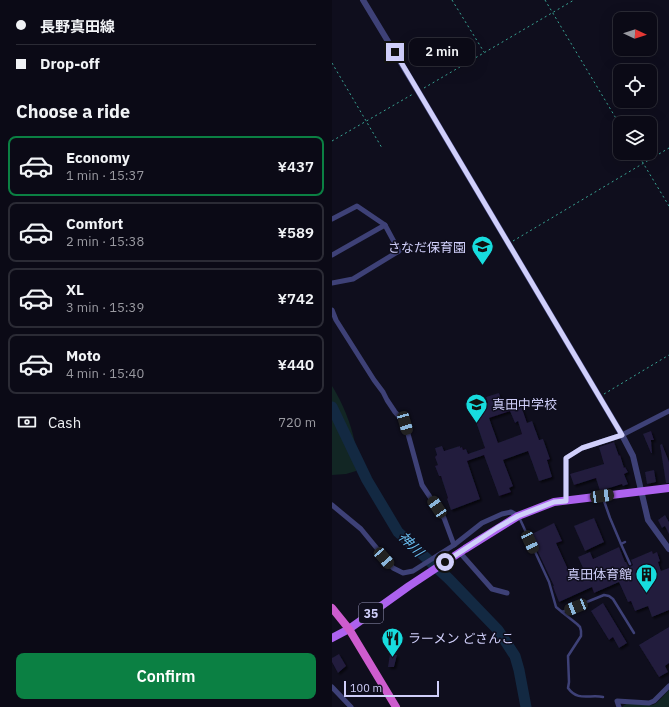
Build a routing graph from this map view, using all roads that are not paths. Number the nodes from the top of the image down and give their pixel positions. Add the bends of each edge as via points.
1 (363, 0) edge
2 (332, 219) edge
3 (385, 225) junction
4 (332, 255) edge
5 (332, 283) edge
6 (332, 310) edge
7 (669, 411) edge
8 (622, 435) junction
9 (669, 488) edge
10 (641, 491) junction
11 (602, 496) junction
12 (566, 501) junction
13 (332, 505) edge
14 (518, 516) junction
15 (625, 542) dead end
16 (622, 544) junction
17 (454, 545) junction
18 (669, 550) edge
19 (460, 555) junction
20 (630, 564) dead end
21 (507, 593) dead end
22 (332, 608) edge
23 (562, 612) junction
24 (349, 629) junction
25 (634, 633) dead end
26 (332, 638) edge
27 (669, 686) edge
28 (332, 687) edge
29 (603, 697) dead end
30 (351, 707) edge
31 (396, 707) edge
32 (619, 707) edge

1 - 8 street
2 - 3 street via 357,206
3 - 4 street
3 - 5 street via 399,252 353,279
6 - 17 street via 374,380 405,423 422,485 444,518
7 - 8 street
8 - 10 street via 633,456
8 - 12 street via 582,448 566,458
9 - 10 main road, 35
10 - 11 main road, 35
10 - 18 street via 648,520
11 - 12 main road, 35
11 - 16 lane
12 - 14 main road, 35 via 554,502
13 - 17 street via 361,529 393,568 403,573 413,571
14 - 17 street via 512,512 493,518 482,523
14 - 19 main road, 35
14 - 23 lane via 549,582 556,607
15 - 16 lane
16 - 20 lane
19 - 21 street via 492,589
19 - 24 main road, 35 via 409,586
22 - 24 highway
23 - 25 lane via 604,595 609,596
23 - 29 lane via 577,624 581,631 568,656 568,688 581,697
24 - 26 main road, 35
24 - 31 highway
27 - 32 street via 654,701 617,701
28 - 30 street

